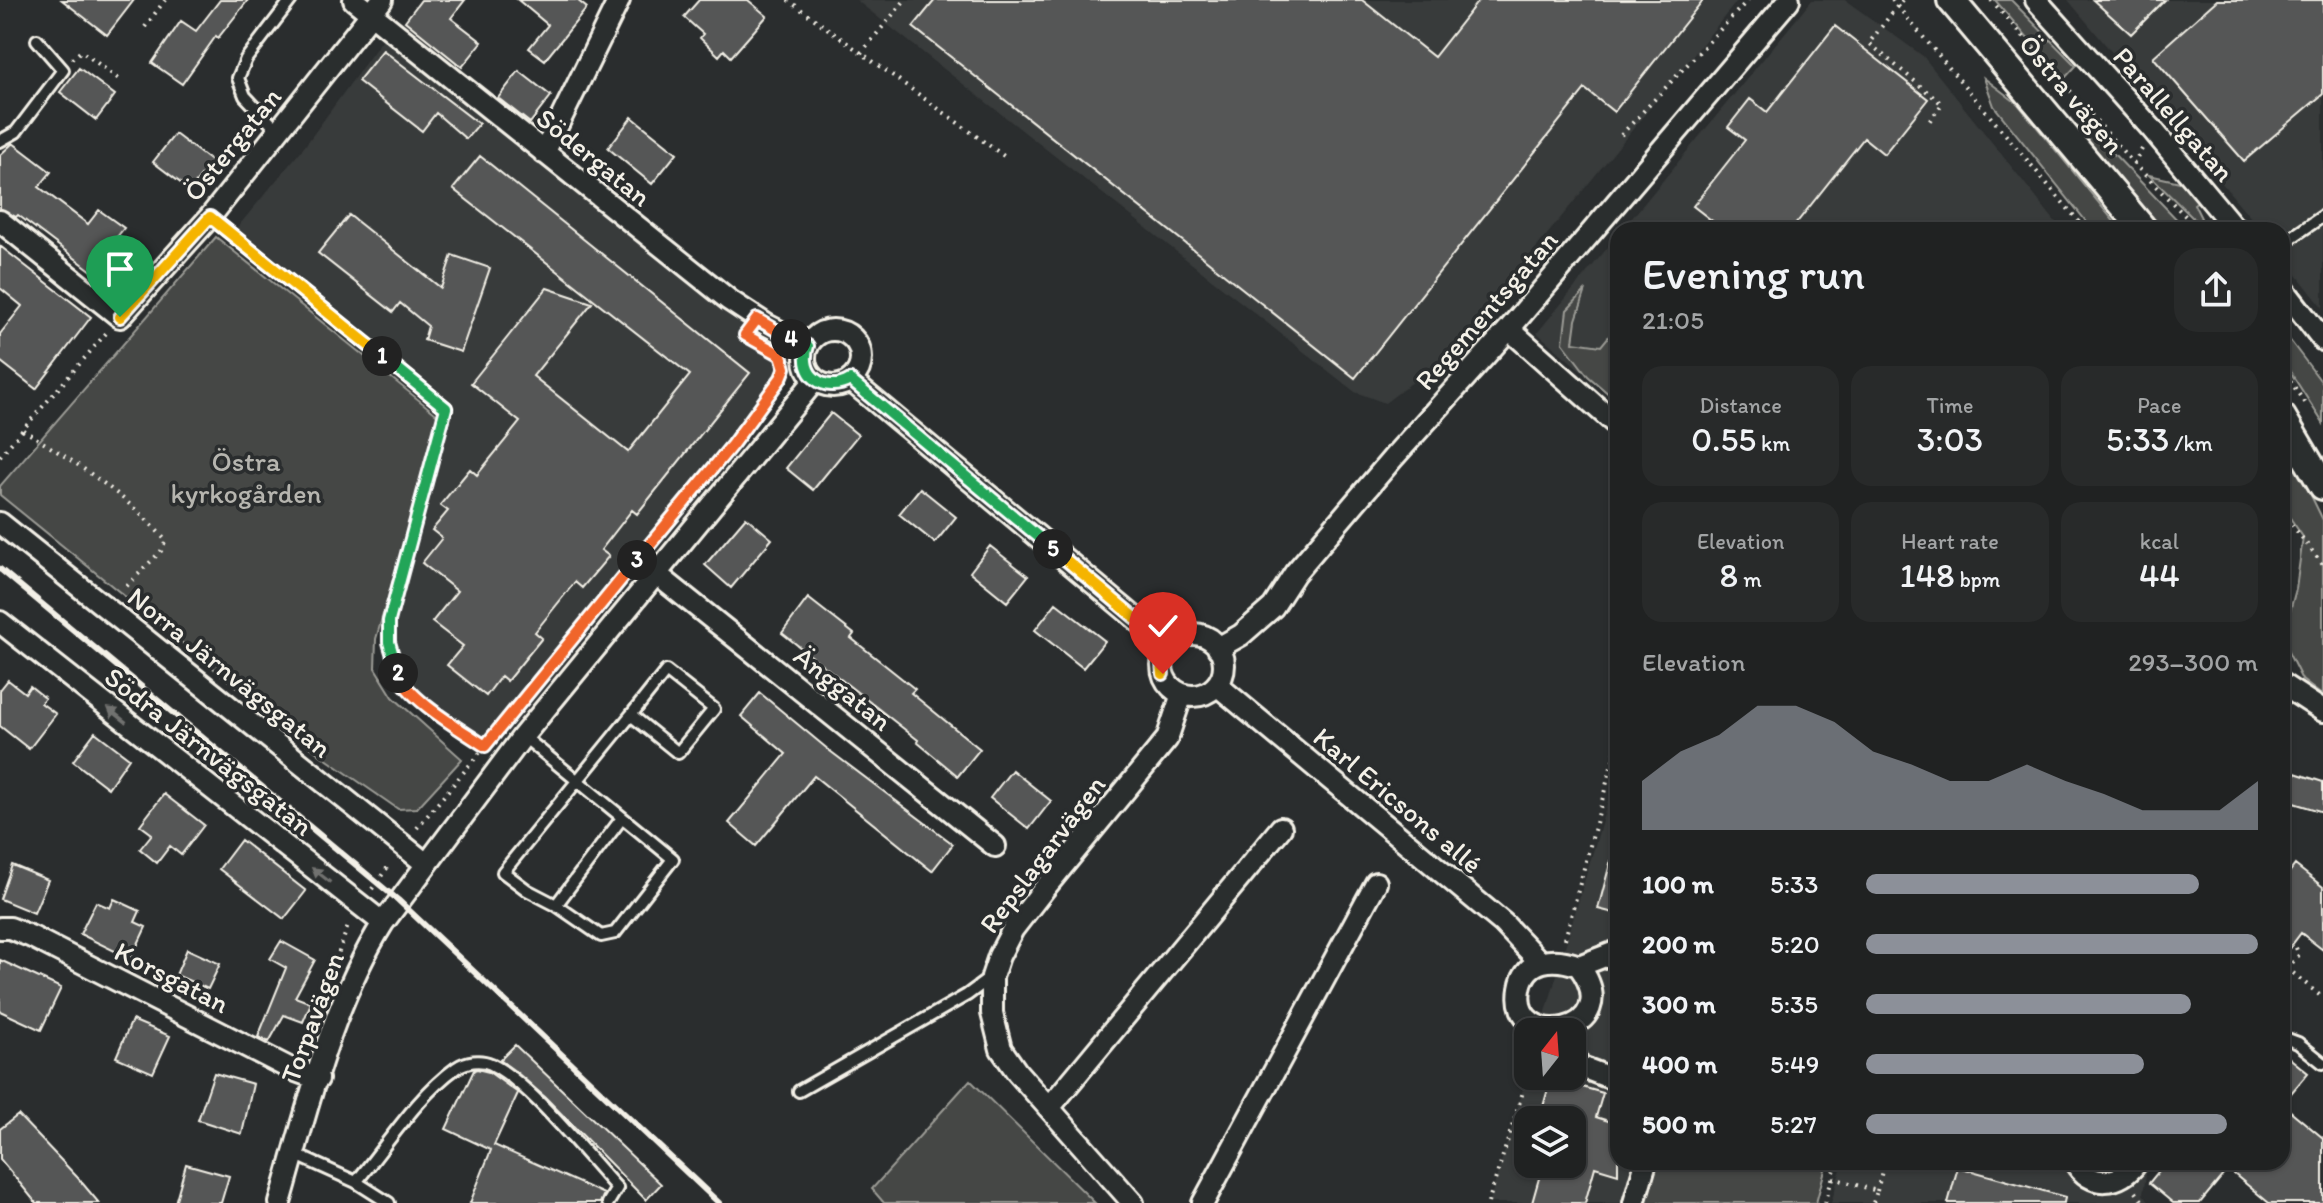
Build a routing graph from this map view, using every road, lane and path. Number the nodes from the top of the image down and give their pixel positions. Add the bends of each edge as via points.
1 (165, 0) edge
2 (291, 0) edge
3 (354, 0) edge
4 (619, 0) edge
5 (788, 0) edge
6 (905, 0) edge
7 (1748, 0) edge
8 (1789, 0) edge
9 (1892, 0) edge
10 (1902, 0) edge
11 (1951, 0) edge
12 (1991, 0) edge
13 (2036, 0) edge
14 (1897, 6) junction
15 (376, 7) edge
16 (145, 27) dead end
17 (37, 40) dead end
18 (861, 53) junction
19 (63, 70) junction
20 (120, 80) dead end
21 (1928, 123) dead end
22 (2152, 129) junction
23 (278, 131) junction
24 (1621, 135) dead end
25 (0, 141) edge
26 (544, 153) junction
27 (1008, 159) dead end
28 (2134, 164) junction
29 (2323, 216) edge
30 (210, 217) junction
31 (0, 221) edge
32 (2079, 222) edge
33 (2137, 222) edge
34 (2191, 222) edge
35 (2229, 222) edge
36 (2290, 239) edge
37 (2290, 297) edge
38 (120, 317) junction
39 (1509, 329) junction
40 (2323, 340) edge
41 (808, 346) junction
42 (781, 355) dead end
43 (815, 380) junction
44 (850, 380) junction
45 (446, 408) joint
46 (1610, 419) edge
47 (23, 430) junction
48 (2290, 430) edge
49 (740, 434) dead end
50 (0, 456) edge
51 (2323, 486) edge
52 (2290, 522) edge
53 (0, 523) edge
54 (2323, 565) edge
55 (655, 573) junction
56 (126, 587) dead end
57 (0, 622) edge
58 (1169, 646) junction
59 (1218, 648) junction
60 (1217, 685) junction
61 (2290, 689) edge
62 (1182, 694) junction
63 (2323, 711) edge
64 (631, 715) junction
65 (494, 735) dead end
66 (523, 736) junction
67 (1610, 771) edge
68 (577, 780) junction
69 (622, 818) junction
70 (1281, 828) dead end
71 (995, 846) dead end
72 (425, 863) junction
73 (1376, 883) dead end
74 (556, 905) junction
75 (383, 923) junction
76 (0, 928) edge
77 (2294, 943) dead end
78 (1610, 952) edge
79 (1559, 962) junction
80 (2290, 965) edge
81 (2290, 970) edge
82 (992, 977) junction
83 (2323, 998) edge
84 (1528, 1018) edge
85 (1583, 1018) edge
86 (2290, 1040) edge
87 (2323, 1063) edge
88 (1586, 1069) edge
89 (1610, 1078) edge
90 (318, 1079) junction
91 (1524, 1090) edge
92 (799, 1091) dead end
93 (1049, 1108) junction
94 (294, 1154) junction
95 (1644, 1170) edge
96 (1835, 1170) edge
97 (2082, 1170) edge
98 (2132, 1170) edge
99 (1882, 1171) dead end
100 (1833, 1178) junction
101 (356, 1182) junction
102 (1877, 1191) junction
103 (280, 1203) edge
104 (389, 1203) edge
105 (608, 1203) edge
106 (1133, 1203) edge
107 (1203, 1203) edge
108 (1488, 1203) edge
109 (1634, 1203) edge
110 (1825, 1203) edge
111 (1873, 1203) edge

1 - 16 path
2 - 23 lane via 246,59 238,78 245,96
3 - 15 street, Södergatan
4 - 26 street
5 - 18 path
6 - 18 path
7 - 24 path
8 - 39 street, Regementsgatan
9 - 14 path
10 - 14 path
11 - 33 street, Östra vägen
12 - 28 path
13 - 22 street, Parallellgatan
14 - 21 path via 1869,43 1942,104
14 - 32 path
15 - 23 street, Östergatan
15 - 26 street, Södergatan
17 - 19 lane
18 - 27 path
19 - 20 path via 81,51
19 - 25 lane via 16,132
22 - 28 path
22 - 35 street, Parallellgatan
23 - 30 street, Östergatan
26 - 41 street, Södergatan via 729,300
28 - 34 path
29 - 36 lane
30 - 38 street, Östergatan
30 - 45 lane
31 - 38 street
37 - 40 street
38 - 47 path
39 - 46 street
39 - 59 street, Regementsgatan via 1295,573 1273,607
41 - 43 street via 805,364
41 - 44 street via 827,331 850,336 861,359
42 - 49 path via 781,378
43 - 44 street via 833,386
43 - 55 street, Torpavägen
44 - 58 street
45 - 65 path via 393,603 389,642 401,681 419,700 485,746
47 - 50 path
47 - 56 path via 151,523 166,541
48 - 51 street
52 - 54 path
53 - 72 street, Norra Järnvägsgatan
55 - 66 street, Torpavägen
55 - 71 street, Änggatan
75 -> 57 street, Södra Järnvägsgatan
58 - 59 street via 1194,634
58 - 62 street via 1163,674
59 - 60 street via 1224,666
60 - 62 street via 1201,695
60 - 79 street, Karl Ericsons allé via 1503,923
61 - 63 street
62 - 82 street, Repslagarvägen via 1167,739 1013,929
64 - 64 lane via 678,753 714,709 666,671
64 - 68 lane
66 - 68 lane
66 - 72 street, Torpavägen
67 - 79 path
68 - 69 lane
68 - 74 lane via 503,872
69 - 74 lane
69 - 74 lane via 673,859 615,933 601,936
70 - 93 street
72 - 75 street, Torpavägen
73 - 107 street
75 - 90 street, Torpavägen via 331,1035
76 - 90 street, Korsgatan via 32,937
77 - 80 path via 2299,955
78 - 79 street
79 - 84 street via 1526,973 1520,1005
79 - 85 street via 1589,979 1592,995
81 - 83 path
82 - 92 lane
82 - 93 street, Repslagarvägen via 990,998 1001,1049
86 - 87 lane
88 - 89 street
90 - 94 street, Torpavägen
91 - 108 path
93 - 106 street, Repslagarvägen
94 - 101 lane
94 - 103 street, Torpavägen
95 - 109 street
96 - 100 path
97 - 98 street via 2108,1182
99 - 102 path
100 - 102 path
100 - 110 path
101 - 104 lane
101 - 105 lane via 398,1125 457,1067 475,1061 515,1079 617,1188
102 - 111 path

